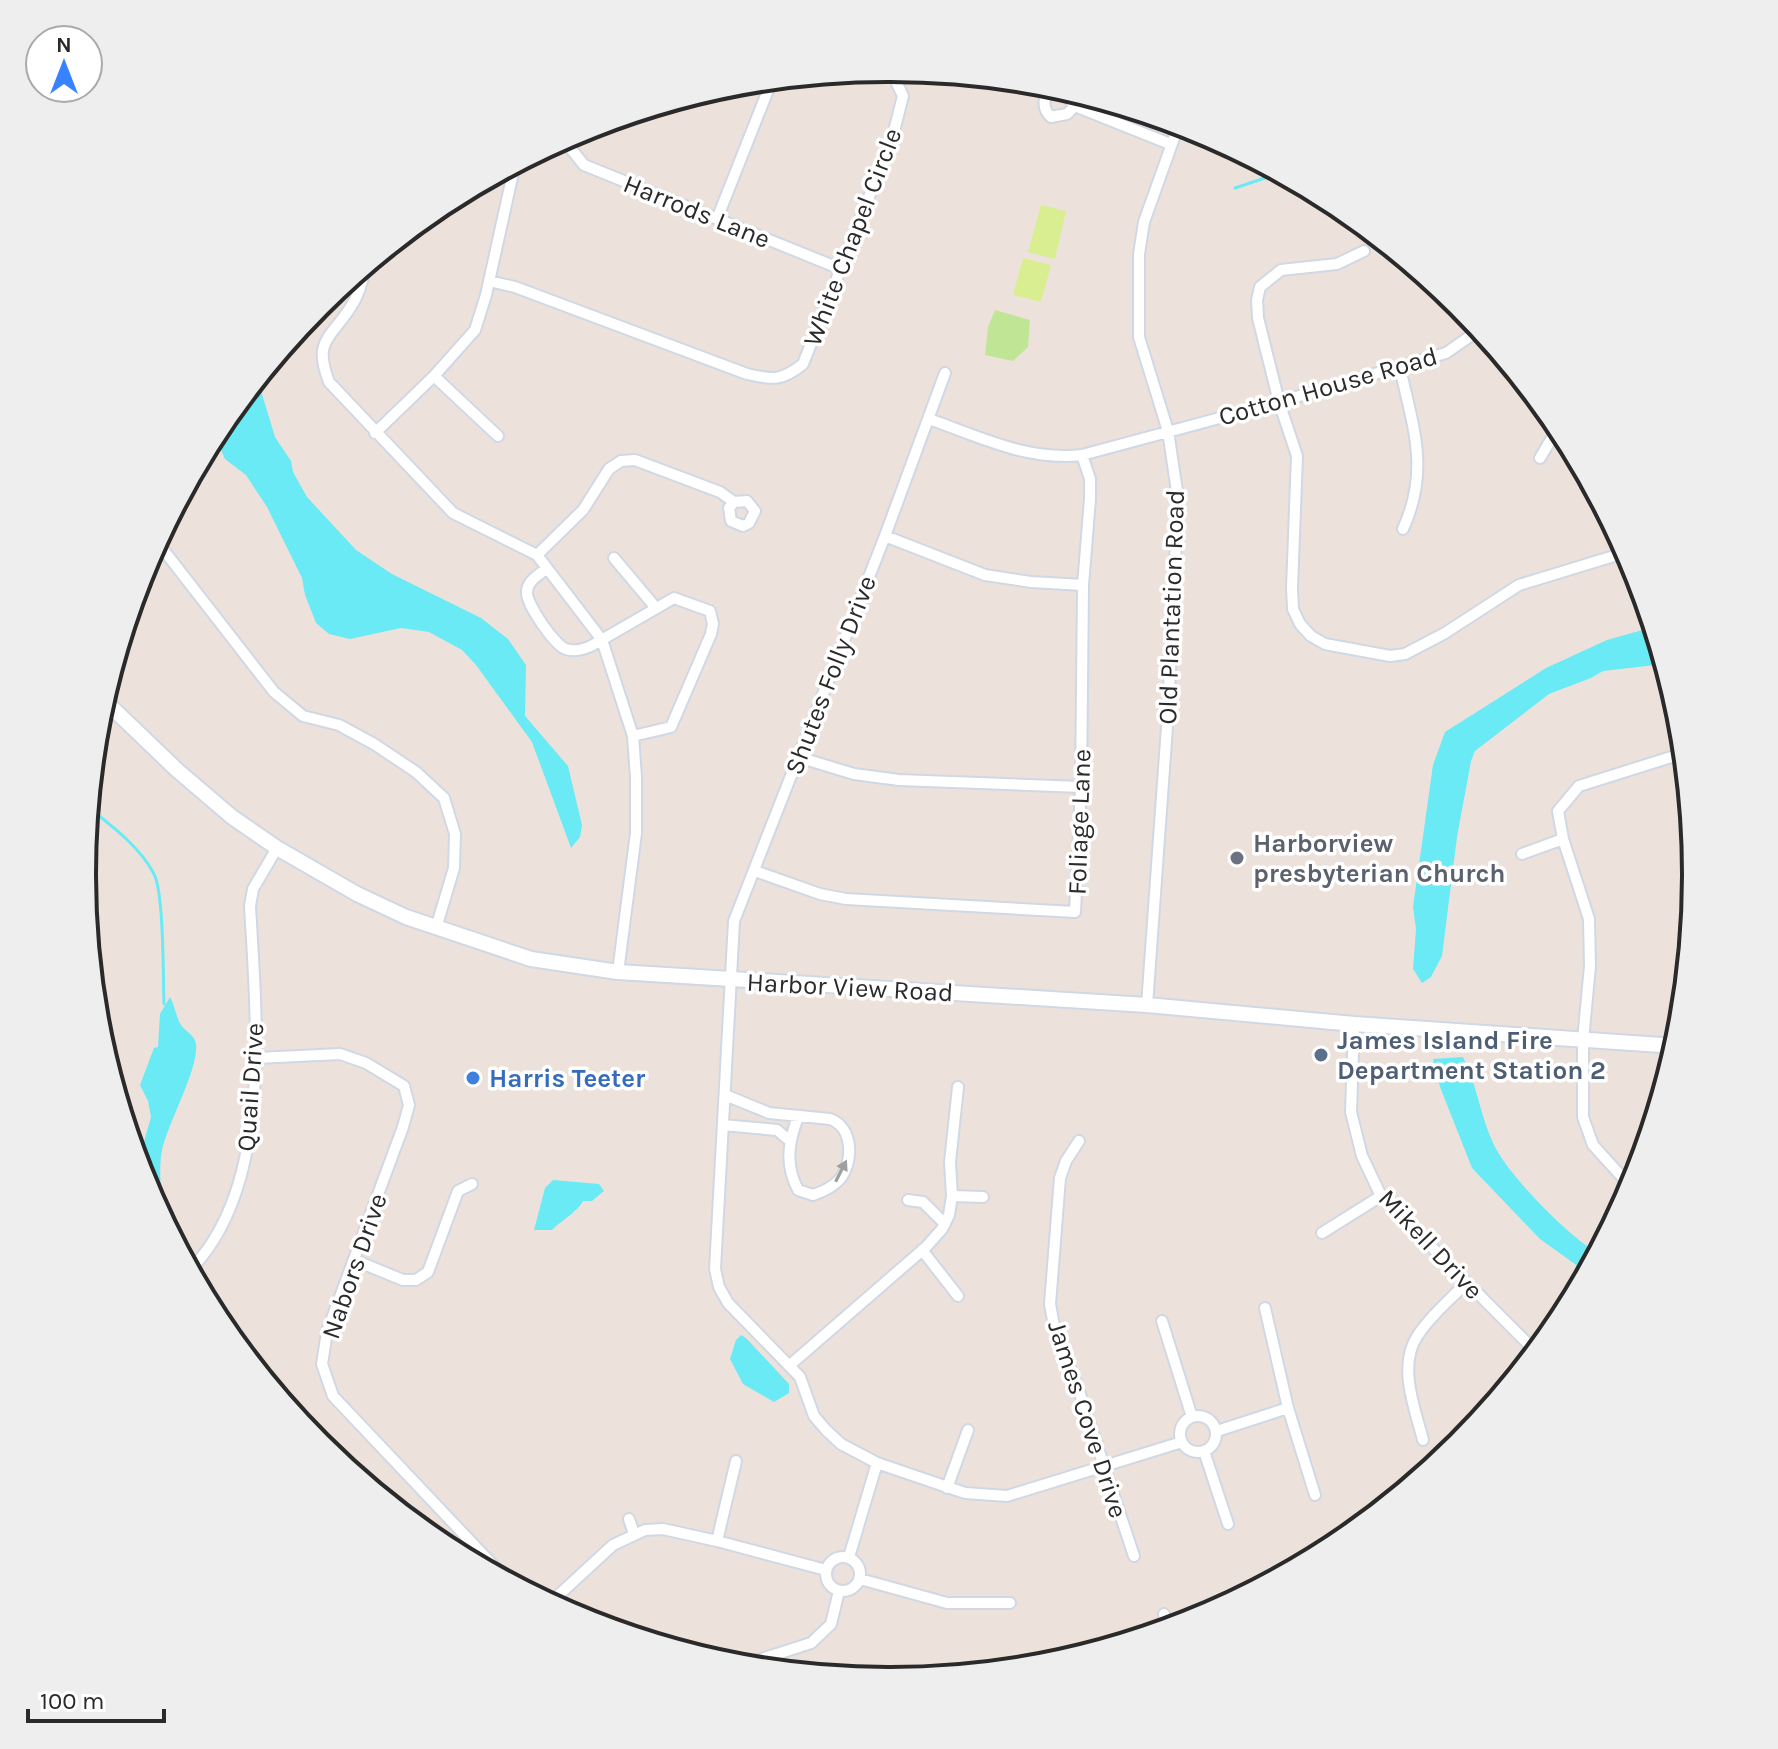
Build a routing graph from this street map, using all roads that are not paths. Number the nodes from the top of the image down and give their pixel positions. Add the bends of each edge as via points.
1 (896, 82) edge
2 (767, 92) edge
3 (1045, 97) edge
4 (1075, 106) joint
5 (1174, 135) edge
6 (1170, 144) junction
7 (571, 149) edge
8 (512, 178) edge
9 (717, 219) junction
10 (1364, 251) dead end
11 (841, 269) junction
12 (489, 281) junction
13 (359, 286) edge
14 (1468, 334) edge
15 (1400, 368) junction
16 (945, 373) dead end
17 (434, 376) junction
18 (1279, 402) junction
19 (929, 419) junction
20 (1168, 431) junction
21 (375, 433) junction
22 (498, 436) dead end
23 (1551, 439) edge
24 (1082, 455) junction
25 (1540, 458) dead end
26 (734, 502) dead end
27 (1403, 529) dead end
28 (885, 536) junction
29 (165, 552) edge
30 (537, 555) junction
31 (1614, 556) edge
32 (614, 558) dead end
33 (547, 568) junction
34 (1083, 585) junction
35 (656, 608) junction
36 (602, 640) junction
37 (114, 710) edge
38 (633, 736) junction
39 (798, 757) junction
40 (1672, 757) edge
41 (1081, 787) junction
42 (1563, 839) junction
43 (277, 848) junction
44 (1522, 854) dead end
45 (755, 871) junction
46 (436, 928) junction
47 (618, 972) junction
48 (732, 980) junction
49 (1147, 1005) junction
50 (1354, 1024) junction
51 (1583, 1040) junction
52 (1662, 1045) edge
53 (257, 1058) junction
54 (958, 1087) dead end
55 (725, 1095) junction
56 (798, 1117) junction
57 (723, 1125) junction
58 (790, 1141) junction
59 (1079, 1141) dead end
60 (1622, 1176) edge
61 (472, 1184) dead end
62 (952, 1196) junction
63 (1381, 1196) junction
64 (983, 1197) dead end
65 (908, 1200) dead end
66 (945, 1224) junction
67 (1322, 1233) dead end
68 (922, 1250) junction
69 (354, 1260) junction
70 (198, 1262) edge
71 (1466, 1283) junction
72 (958, 1296) dead end
73 (1265, 1308) dead end
74 (1162, 1321) dead end
75 (1528, 1344) edge
76 (790, 1365) junction
77 (1288, 1408) junction
78 (1192, 1417) junction
79 (968, 1430) dead end
80 (1217, 1431) junction
81 (1423, 1440) dead end
82 (1182, 1442) junction
83 (1204, 1451) junction
84 (736, 1461) dead end
85 (877, 1463) junction
86 (1105, 1467) junction
87 (947, 1488) junction
88 (1315, 1495) dead end
89 (629, 1519) dead end
90 (1228, 1524) dead end
91 (634, 1534) junction
92 (717, 1541) junction
93 (483, 1555) edge
94 (1134, 1556) dead end
95 (849, 1557) junction
96 (826, 1570) junction
97 (860, 1579) junction
98 (839, 1591) junction
99 (559, 1594) edge
100 (1010, 1603) dead end
101 (1164, 1614) dead end
102 (1164, 1617) edge
103 (767, 1657) edge

1 - 11 street, White Chapel Circle via 903,96 892,139
2 - 9 street
3 - 4 street via 1051,117
4 - 6 street
5 - 6 street, Old Plantation Road
6 - 20 street, Old Plantation Road via 1139,254 1139,337
7 - 9 street, Harrods Lane via 584,165
8 - 12 street
9 - 11 street, Harrods Lane
10 - 18 street via 1337,264 1281,270 1260,287 1258,318
11 - 12 street, White Chapel Circle via 803,364 788,376 770,379
12 - 17 street via 475,330
13 - 21 street via 352,307 327,335 323,367 329,382
14 - 15 street, Cotton House Road via 1446,353
15 - 18 street, Cotton House Road
15 - 27 street via 1418,452 1414,505
16 - 19 street, Shutes Folly Drive
17 - 21 street
17 - 22 street
18 - 20 street, Cotton House Road
18 - 31 street via 1297,456 1293,609 1300,624 1325,644 1405,654 1519,585
19 - 24 street, Cotton House Road via 1022,452 1056,458
19 - 28 street, Shutes Folly Drive
20 - 24 street, Cotton House Road
20 - 49 street, Old Plantation Road via 1178,498
21 - 30 street via 453,513
23 - 25 street
24 - 34 street, Foliage Lane via 1090,479
26 - 30 street via 649,465 621,461 609,469 583,510
28 - 34 street via 985,575
28 - 39 street, Shutes Folly Drive
29 - 46 street via 274,692 303,716 339,725 374,744 444,798 455,834 454,868
30 - 33 street
32 - 35 street
33 - 36 street
33 - 36 street via 527,592 554,640 565,649 580,650
34 - 41 street, Foliage Lane
35 - 36 street
35 - 38 street via 674,598 710,611 713,624 671,727
36 - 38 street
37 - 43 main road, Harbor View Road via 201,791
38 - 47 street via 636,833
39 - 41 street via 854,774 899,780
39 - 45 street, Shutes Folly Drive
40 - 42 street via 1579,786 1558,811
41 - 45 street, Foliage Lane via 1075,912 846,899
42 - 44 street
42 - 51 street via 1589,919
43 - 46 main road, Harbor View Road via 384,908
43 - 53 street, Quail Drive via 253,889 250,906
45 - 48 street, Shutes Folly Drive via 734,921
46 - 47 main road, Harbor View Road via 531,959
47 - 48 main road, Harbor View Road
48 - 49 main road, Harbor View Road
48 - 55 street, Shutes Folly Drive
49 - 50 main road, Harbor View Road
50 - 51 main road, Harbor View Road
50 - 63 street, Mikell Drive via 1351,1112 1362,1156
51 - 52 main road, Harbor View Road
51 - 60 street via 1583,1117 1593,1145
53 - 69 street, Nabors Drive via 340,1054 387,1073 404,1086 409,1105 403,1127
53 - 70 street, Quail Drive via 244,1168 223,1223
54 - 62 street
55 - 56 street via 769,1113
55 - 57 street, Shutes Folly Drive
56 - 58 street
58 -> 56 street via 789,1165 798,1190 813,1195 841,1178 848,1154 846,1129 830,1119
57 - 58 street via 777,1130
57 - 76 street, Shutes Folly Drive via 715,1269 719,1287 728,1303
59 - 86 street, James Cove Drive via 1060,1178 1050,1304
61 - 69 street via 458,1191 428,1272 416,1280
62 - 64 street
62 - 66 street
63 - 67 street
63 - 71 street, Mikell Drive
65 - 66 street via 923,1202
66 - 68 street
68 - 72 street
68 - 76 street
69 - 93 street, Nabors Drive via 327,1332 322,1364 333,1396
71 - 75 street, Mikell Drive
71 - 81 street via 1417,1336 1409,1359
73 - 77 street
74 - 78 street
76 - 85 street, Shutes Folly Drive via 826,1430
77 - 80 street
77 - 88 street
78 - 80 street via 1206,1417
78 - 82 street via 1182,1425
79 - 87 street
80 - 83 street via 1216,1440
82 - 83 street via 1195,1452
82 - 86 street, Shutes Folly Drive
83 - 90 street
84 - 92 street
85 - 87 street, Shutes Folly Drive
85 - 95 street
86 - 87 street, Shutes Folly Drive via 1007,1496
86 - 94 street, James Cove Drive
89 - 91 street
91 - 92 street via 663,1529
91 - 99 street via 598,1556
92 - 96 street
95 - 96 street via 835,1559
95 - 97 street via 859,1566
96 - 98 street via 827,1581
97 - 98 street via 852,1589
97 - 100 street via 946,1608
98 - 103 street via 831,1624 811,1643
101 - 102 street

